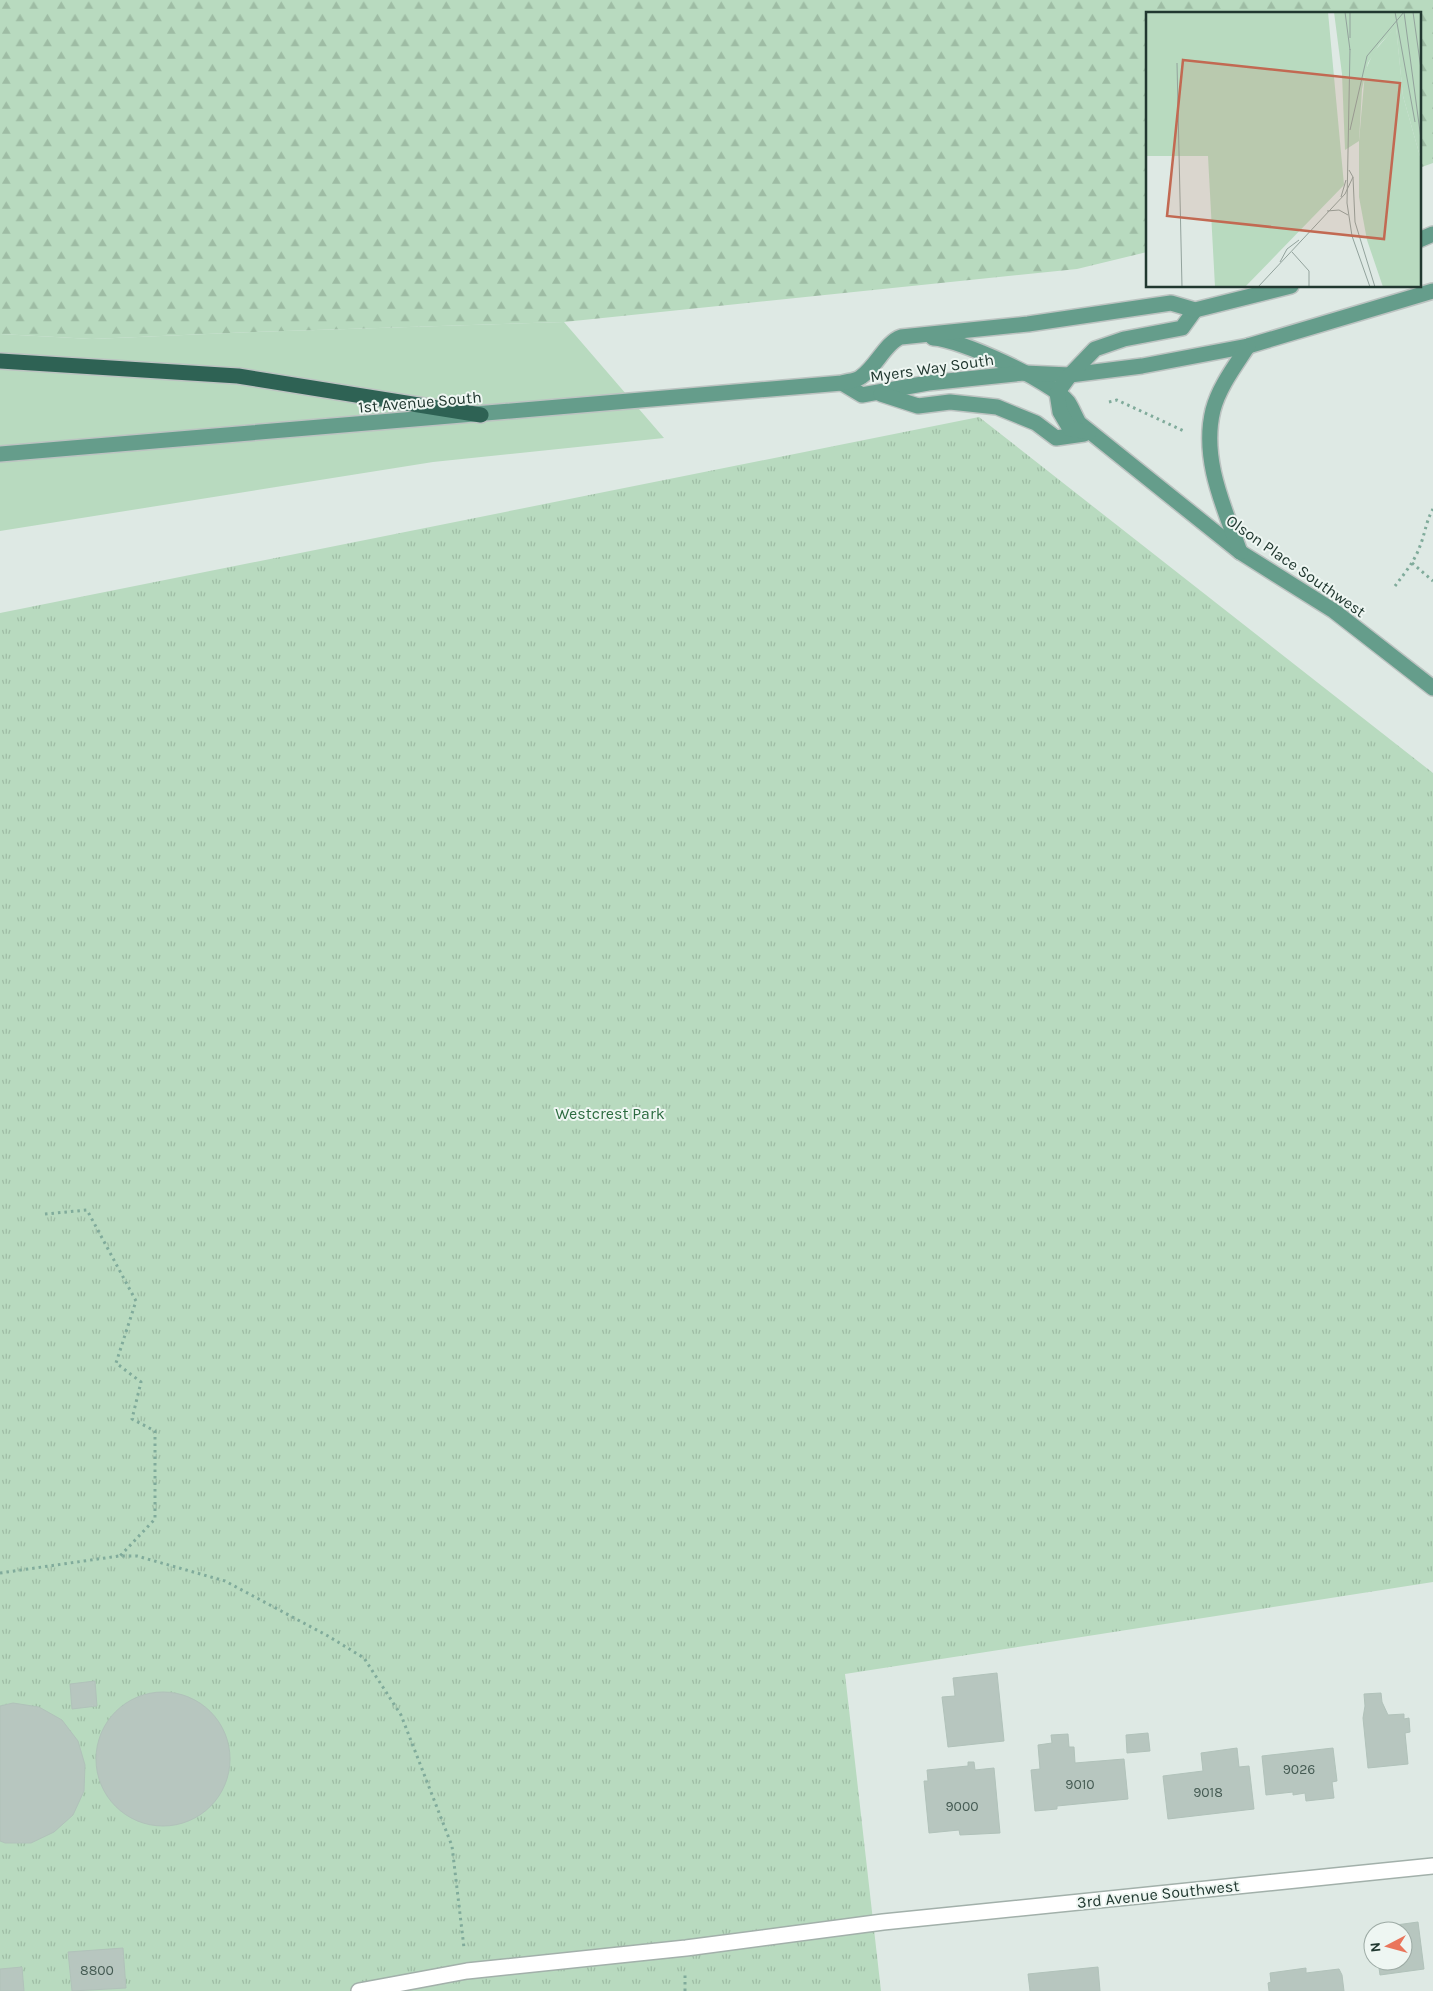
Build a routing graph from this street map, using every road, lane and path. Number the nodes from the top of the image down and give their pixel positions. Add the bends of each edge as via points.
1 (1433, 234) edge
2 (1420, 240) edge
3 (1283, 288) edge
4 (1433, 291) edge
5 (1195, 310) junction
6 (901, 337) junction
7 (1248, 346) junction
8 (0, 361) edge
9 (1024, 373) junction
10 (1070, 375) junction
11 (842, 383) junction
12 (879, 393) junction
13 (1057, 393) junction
14 (1109, 402) dead end
15 (481, 415) junction
16 (1093, 433) junction
17 (1191, 434) dead end
18 (0, 454) edge
19 (1433, 509) edge
20 (1240, 552) junction
21 (1412, 563) junction
22 (1433, 581) edge
23 (1395, 586) dead end
24 (1433, 688) edge
25 (45, 1214) dead end
26 (120, 1556) junction
27 (0, 1573) edge
28 (1433, 1866) edge
29 (467, 1972) junction
30 (359, 1991) edge

1 - 2 main road
3 - 5 main road
4 - 7 main road, Myers Way South
5 - 6 main road, Myers Way South via 1171,303 1028,324
5 - 10 main road via 1182,328 1124,339 1095,349
6 - 9 main road, Olson Place Southwest via 938,338 977,350
6 - 11 main road, Myers Way South via 895,339 878,362 860,378
7 - 10 main road, Myers Way South via 1142,366
7 - 20 main road via 1227,378 1213,409 1209,438 1212,468
8 - 15 highway via 238,376
9 - 10 main road, Myers Way South
9 - 12 main road, Myers Way South via 928,383
9 - 13 main road, Olson Place Southwest
10 - 13 main road
11 - 12 main road, Myers Way South via 862,395
11 - 15 main road, 1st Avenue South
12 - 16 main road via 918,406 950,402 997,407 1036,423 1056,438
13 - 16 main road, Olson Place Southwest via 1068,402 1079,423
14 - 17 path via 1117,400
15 - 18 main road, 1st Avenue South
16 - 20 main road, Olson Place Southwest
19 - 21 path
20 - 24 main road, Olson Place Southwest via 1334,611
21 - 22 path
21 - 23 path
25 - 26 path via 87,1210 136,1302 116,1363 142,1382 132,1419 155,1431 155,1519
26 - 27 path
26 - 29 path via 137,1556 225,1581 364,1658 401,1715 452,1846
28 - 29 street, 3rd Avenue Southwest via 883,1922
29 - 30 street, 3rd Avenue Southwest

